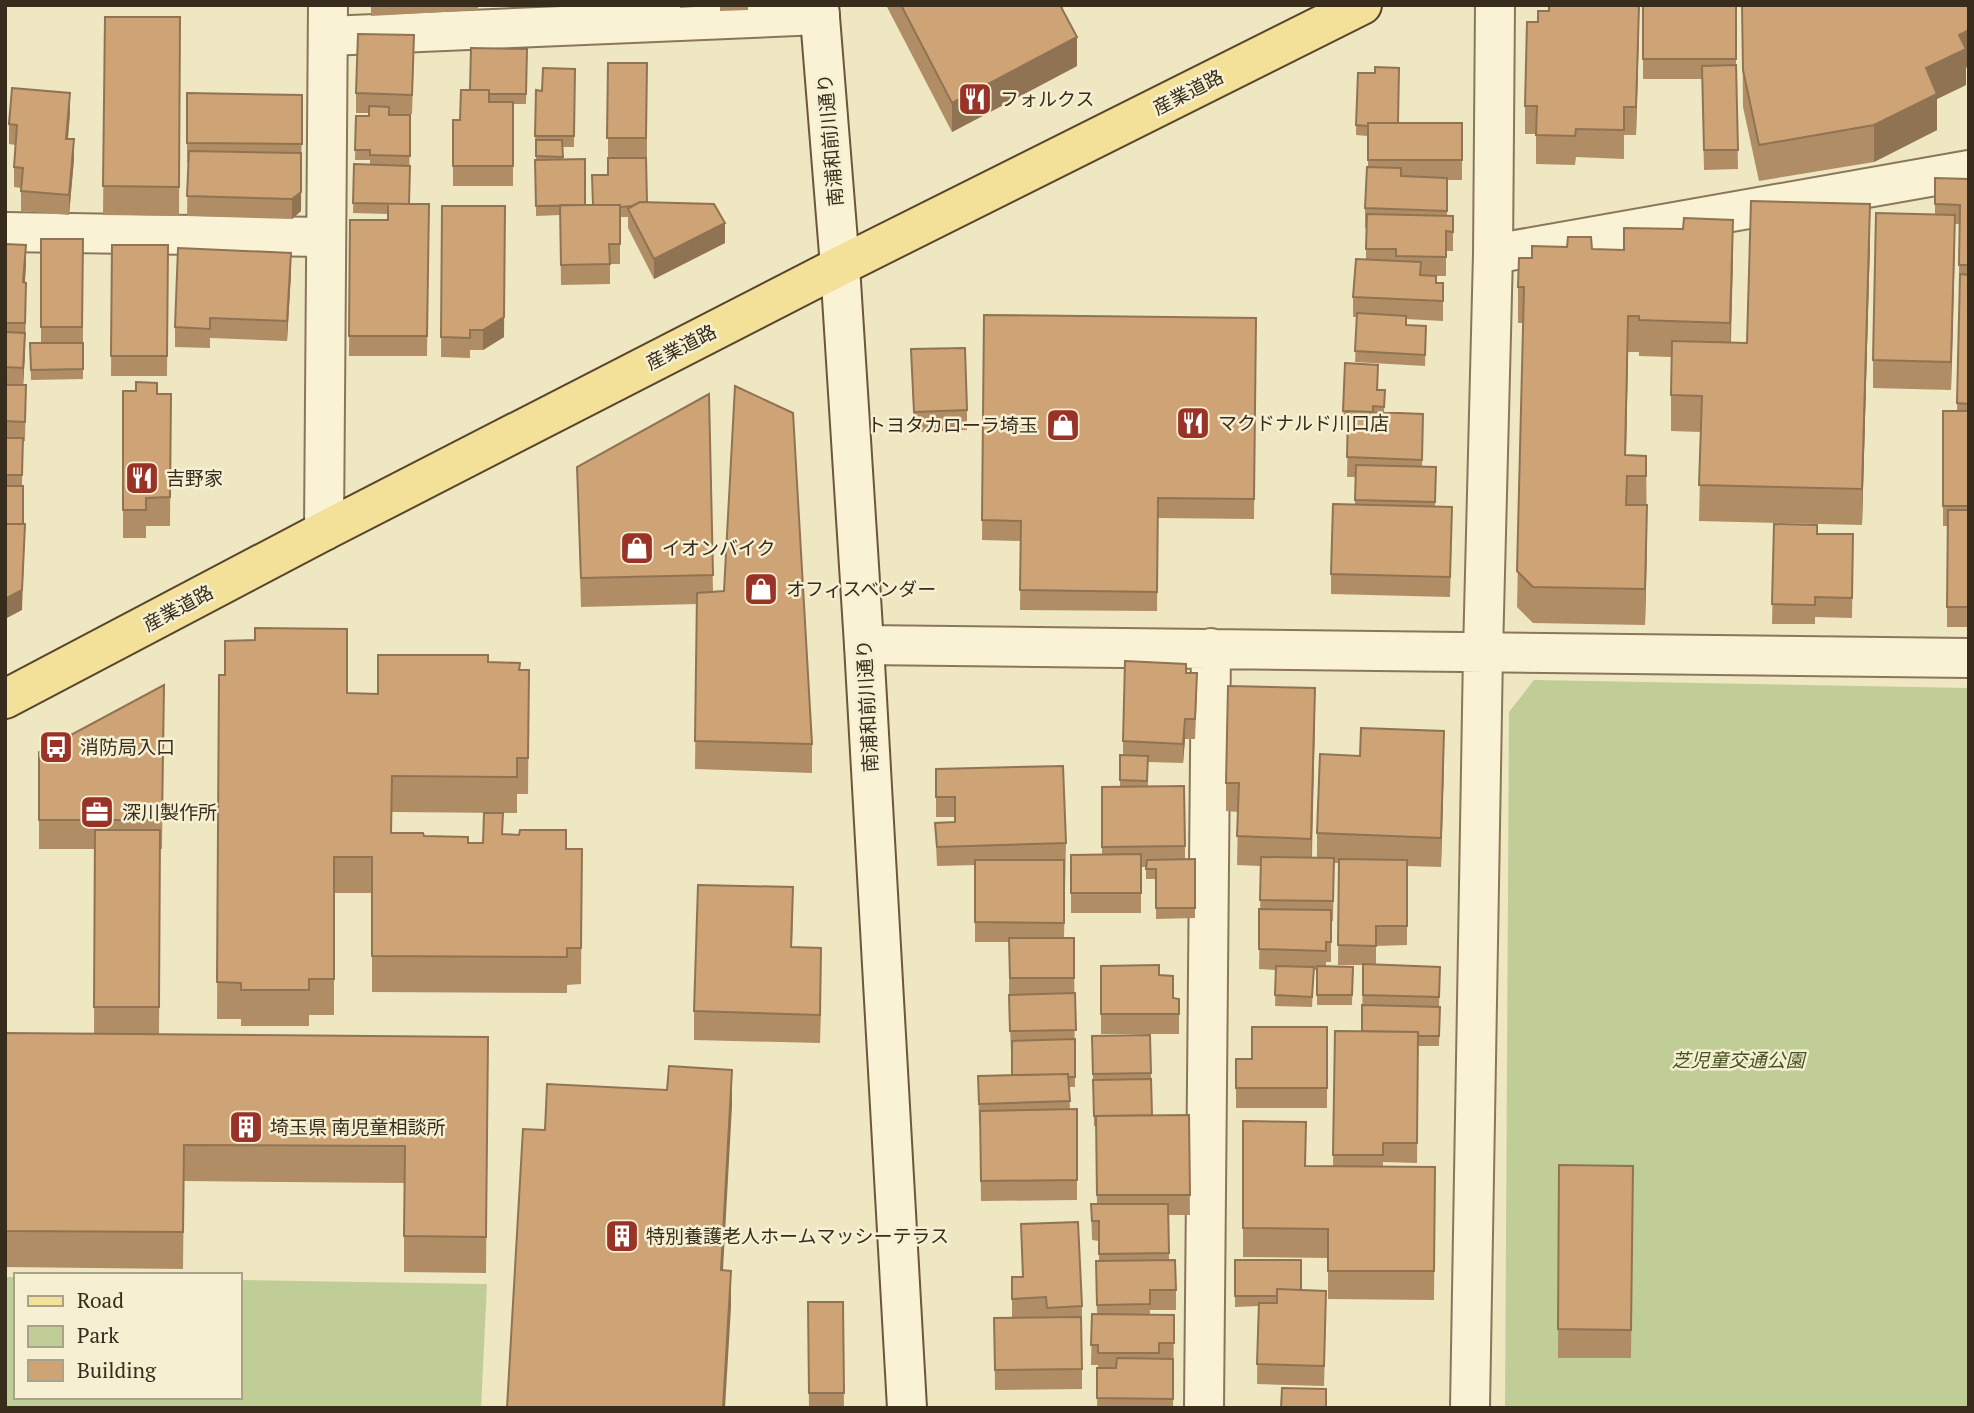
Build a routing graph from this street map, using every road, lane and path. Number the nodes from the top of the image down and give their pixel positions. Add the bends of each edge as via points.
1 (1362, 5) edge
2 (1495, 5) edge
3 (819, 10) edge
4 (328, 21) edge
5 (1969, 170) edge
6 (5, 232) edge
7 (326, 237) junction
8 (1493, 254) junction
9 (839, 266) junction
10 (324, 531) junction
11 (864, 645) junction
12 (1211, 649) junction
13 (1483, 653) junction
14 (1969, 658) edge
15 (5, 699) edge
16 (907, 1408) edge
17 (1204, 1408) edge
18 (1470, 1408) edge

1 - 9 main road, 産業道路
2 - 8 street
3 - 4 street
3 - 9 street, 南浦和前川通り
4 - 7 street
5 - 8 street
6 - 7 street
7 - 10 street
8 - 13 street
9 - 10 main road, 産業道路
9 - 11 street, 南浦和前川通り
10 - 15 main road, 産業道路
11 - 12 street
11 - 16 street, 南浦和前川通り
12 - 13 street
12 - 17 street
13 - 14 street
13 - 18 street

